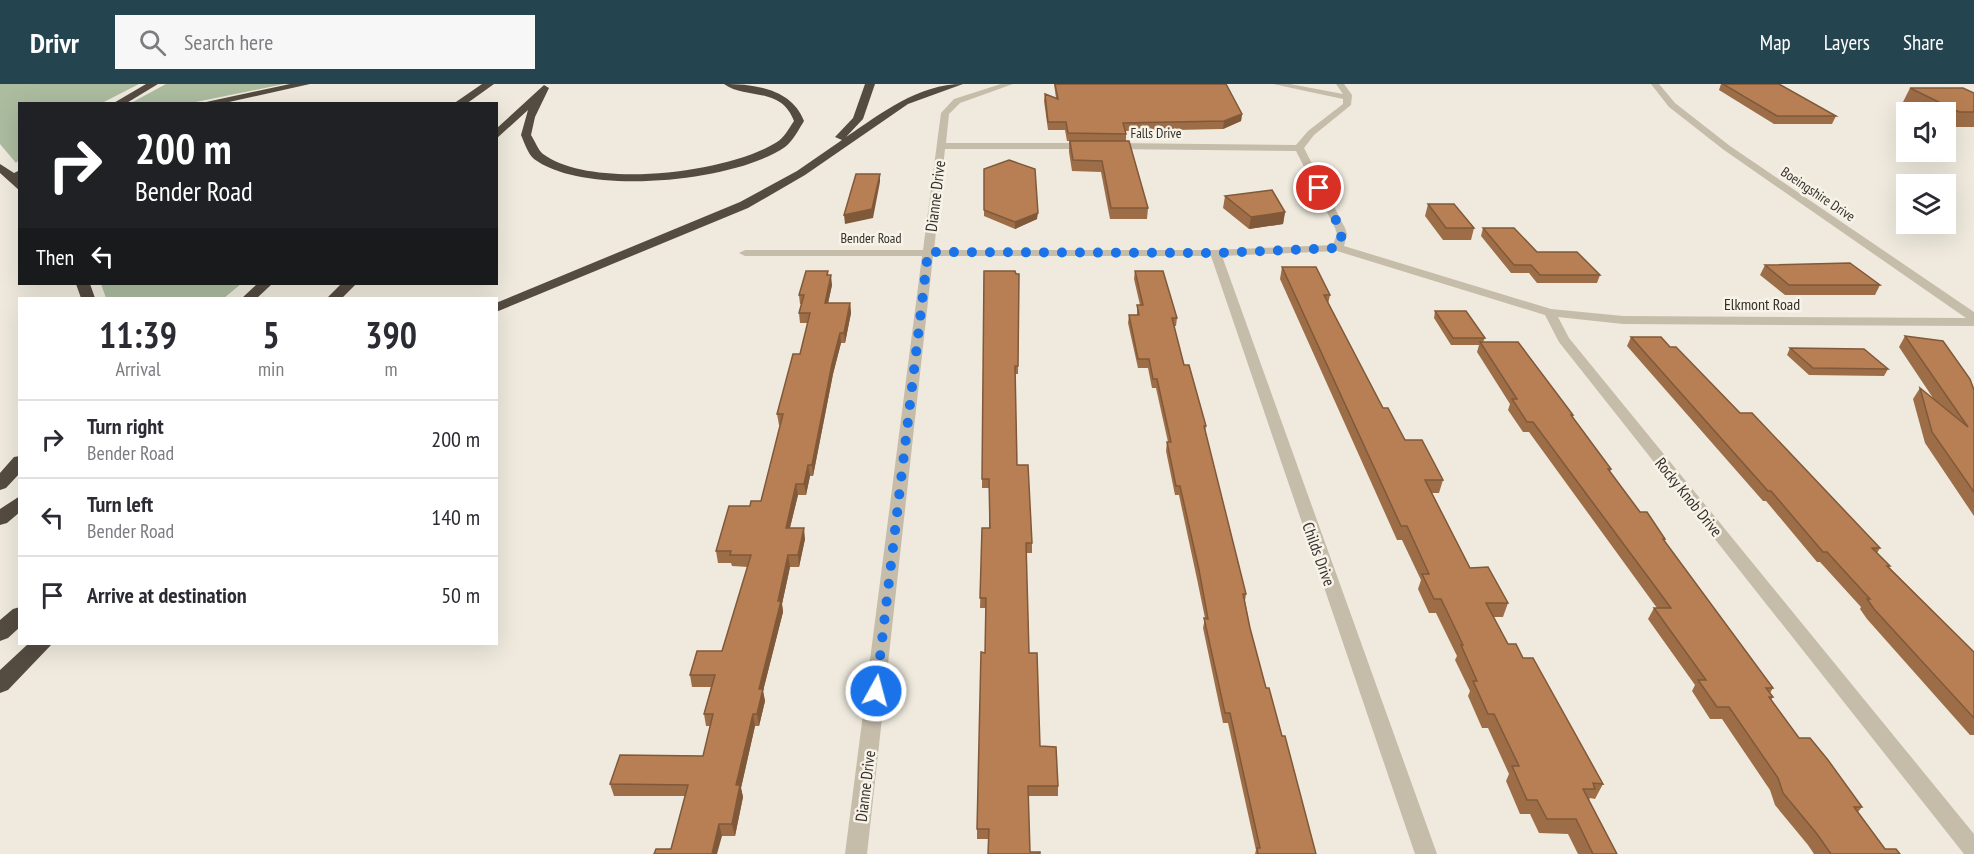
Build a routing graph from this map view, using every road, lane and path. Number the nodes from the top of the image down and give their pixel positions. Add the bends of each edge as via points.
1 (153, 84) edge
2 (305, 84) edge
3 (490, 84) edge
4 (729, 84) edge
5 (870, 84) edge
6 (957, 84) edge
7 (1009, 84) edge
8 (1277, 84) edge
9 (1340, 84) edge
10 (1655, 84) edge
11 (546, 86) edge
12 (1348, 97) junction
13 (121, 102) edge
14 (212, 102) edge
15 (461, 102) edge
16 (470, 102) edge
17 (498, 134) edge
18 (941, 146) junction
19 (1299, 148) junction
20 (0, 167) edge
21 (801, 173) junction
22 (18, 180) edge
23 (1338, 248) junction
24 (928, 252) junction
25 (745, 253) dead end
26 (1215, 253) junction
27 (265, 285) edge
28 (348, 285) edge
29 (250, 297) edge
30 (335, 297) edge
31 (498, 307) edge
32 (1550, 313) junction
33 (1974, 320) edge
34 (18, 463) edge
35 (0, 484) edge
36 (18, 503) edge
37 (0, 519) edge
38 (18, 616) edge
39 (0, 633) edge
40 (40, 645) edge
41 (0, 684) edge
42 (1974, 850) edge
43 (856, 854) edge
44 (1426, 854) edge

1 - 13 highway
2 - 14 highway
3 - 15 highway
3 - 16 highway
4 - 11 highway via 770,94 791,106 799,121 793,135 775,149 742,163 642,178 567,170 534,152 525,134
5 - 21 highway via 858,119
6 - 21 highway via 904,102
7 - 18 street, Dianne Drive via 974,94 949,107
8 - 12 street
9 - 12 street
10 - 33 street, Boeingshire Drive via 1672,105 1727,148
11 - 17 highway
12 - 19 street via 1347,105 1311,133
18 - 19 street, Falls Drive
18 - 24 street, Dianne Drive
19 - 23 street via 1340,228
20 - 22 highway
21 - 31 highway via 717,218
23 - 26 street, Bender Road
23 - 32 street
24 - 25 street, Bender Road
24 - 26 street, Bender Road
24 - 43 street, Dianne Drive
26 - 44 street, Childs Drive
27 - 29 highway
28 - 30 highway
32 - 33 street, Elkmont Road via 1623,320
32 - 42 street, Rocky Knob Drive via 1563,339
34 - 35 highway
36 - 37 highway
38 - 39 highway
40 - 41 highway

